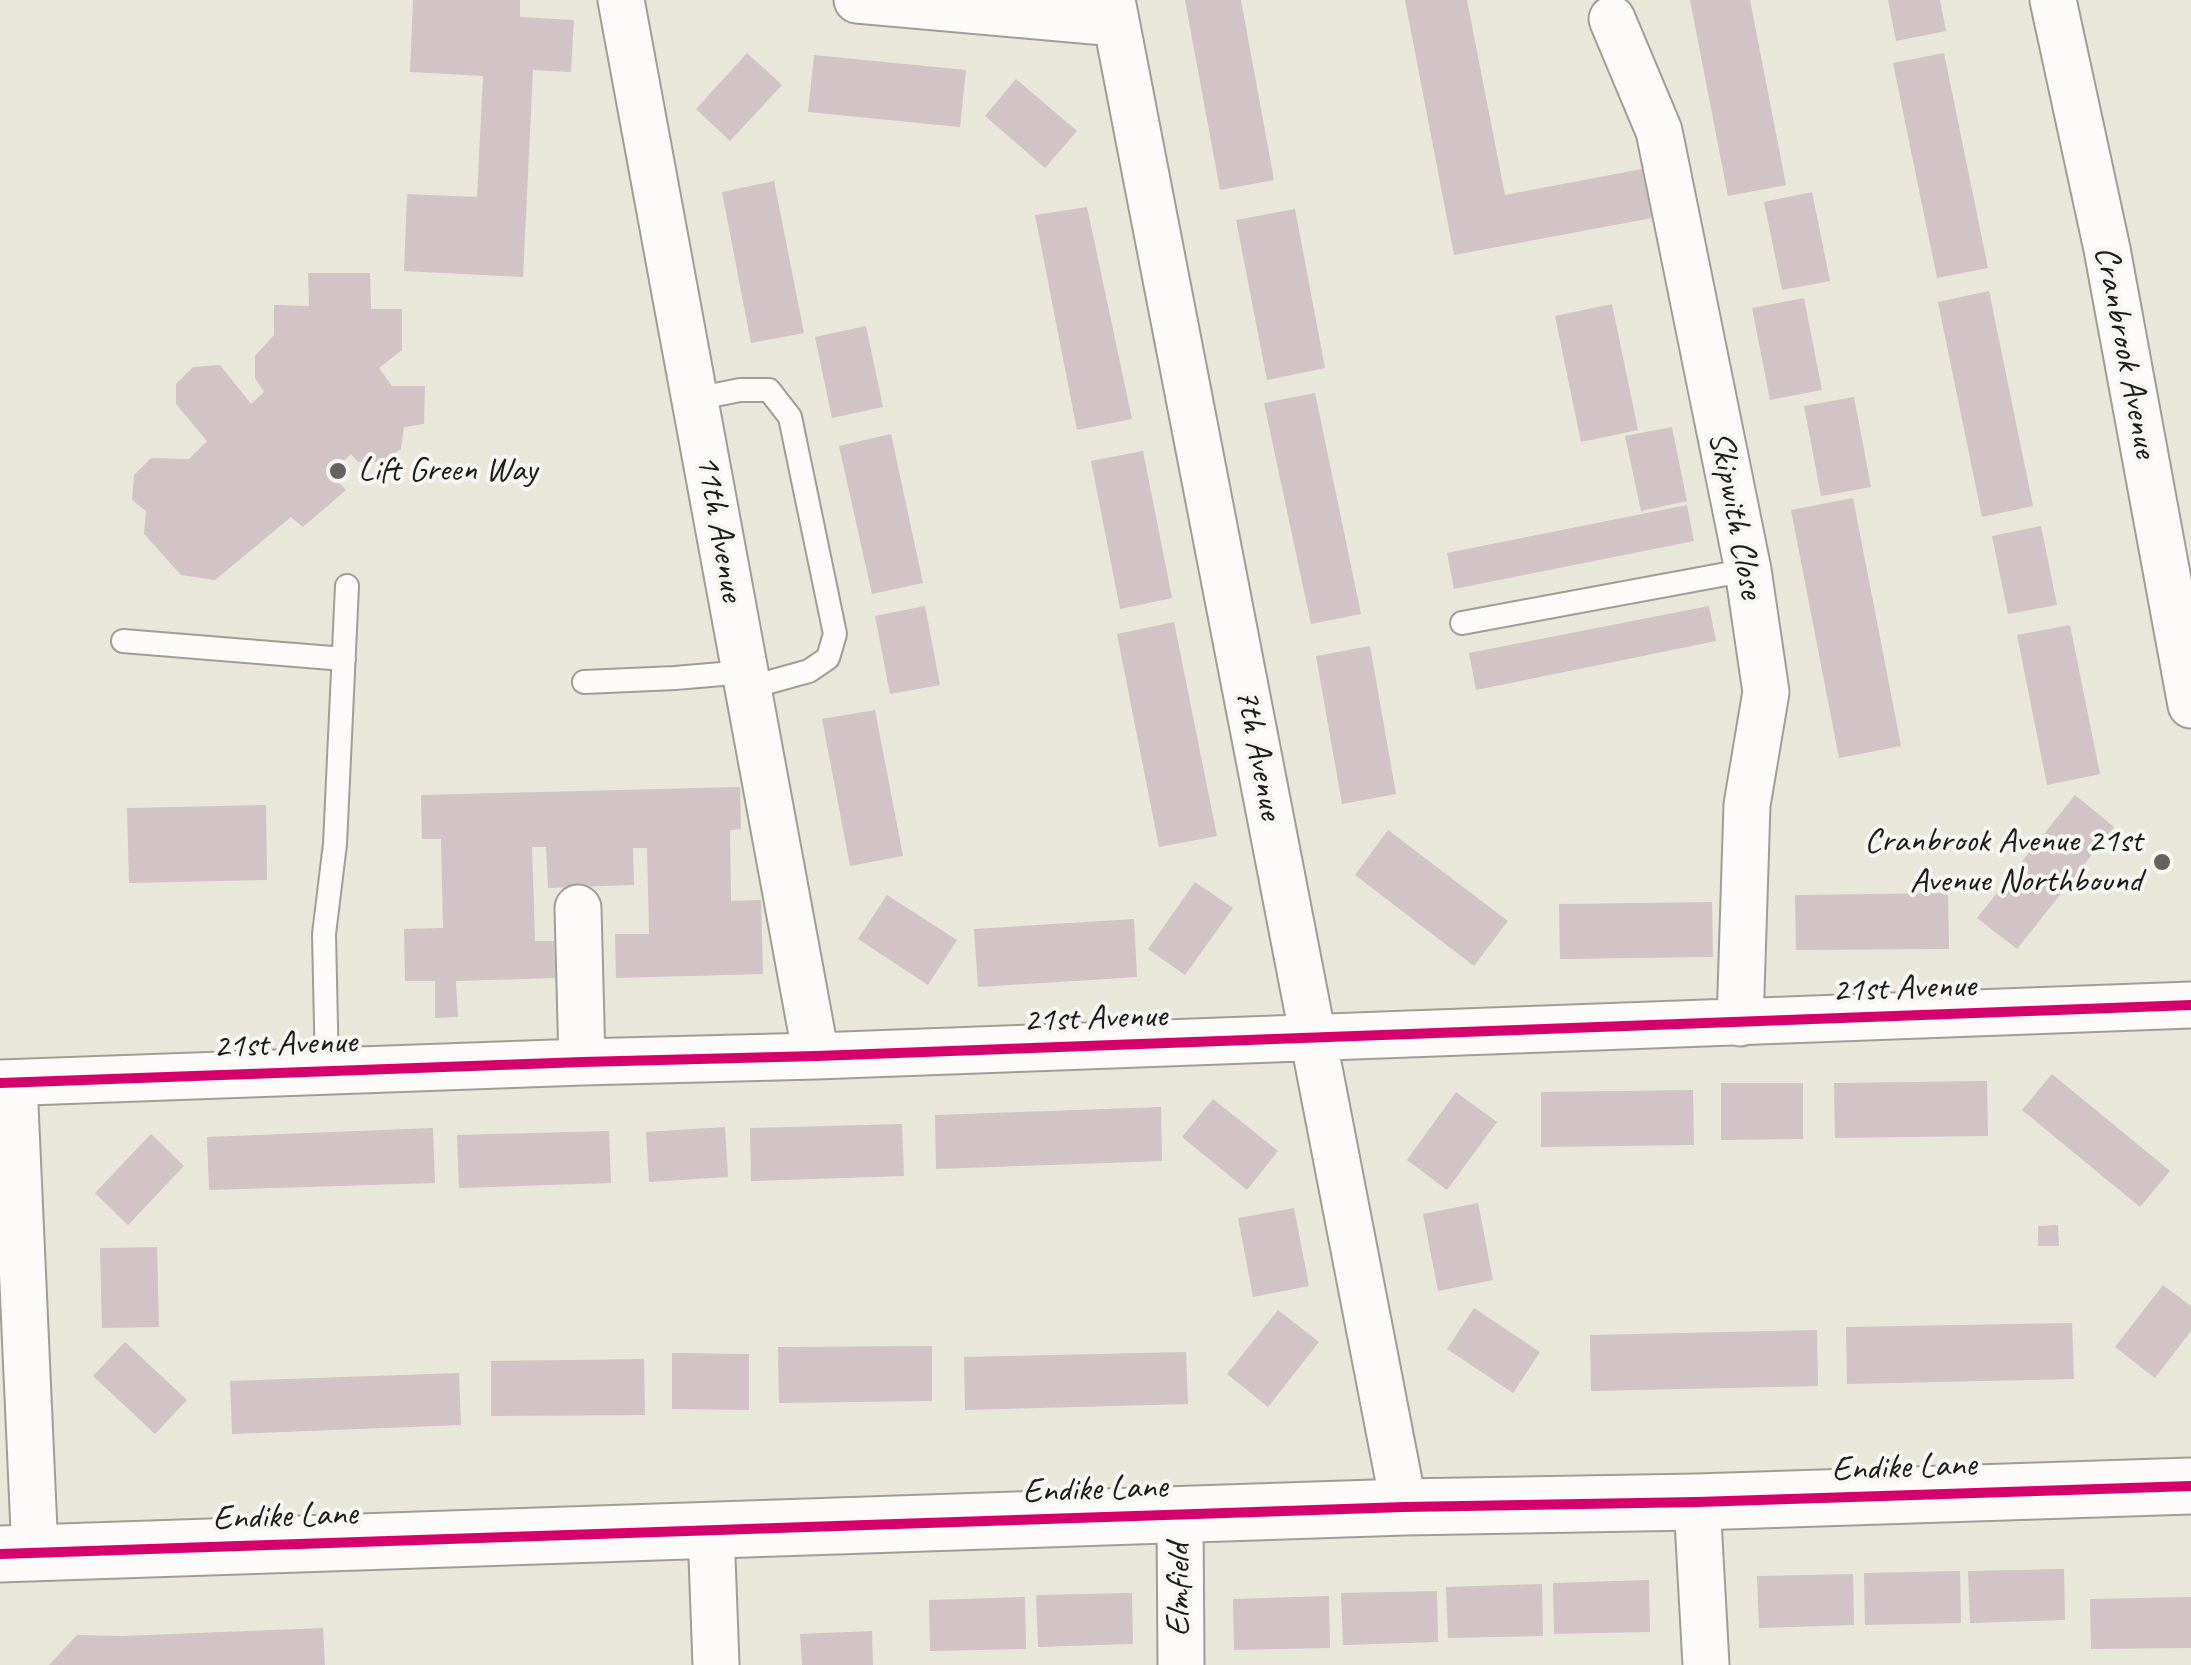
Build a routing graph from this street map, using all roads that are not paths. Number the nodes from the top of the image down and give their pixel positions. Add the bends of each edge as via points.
1 (621, 0) edge
2 (858, 0) edge
3 (2053, 0) edge
4 (1114, 11) edge
5 (1612, 19) dead end
6 (695, 400) junction
7 (1748, 570) junction
8 (347, 586) dead end
9 (1462, 623) dead end
10 (123, 642) dead end
11 (344, 659) junction
12 (747, 680) junction
13 (584, 682) dead end
14 (2191, 706) edge
15 (578, 908) dead end
16 (2191, 1005) edge
17 (1740, 1023) junction
18 (1313, 1039) junction
19 (816, 1056) junction
20 (582, 1062) junction
21 (327, 1071) junction
22 (7, 1083) edge
23 (2191, 1486) edge
24 (1697, 1502) junction
25 (1404, 1507) junction
26 (1180, 1515) junction
27 (711, 1530) junction
28 (18, 1554) edge
29 (716, 1665) edge
30 (1180, 1665) edge
31 (1706, 1665) edge

1 - 6 street, 11th Avenue
2 - 4 street
3 - 14 street, Cranbrook Avenue
4 - 18 street, 7th Avenue
5 - 7 street, Skipwith Close via 1659,131
6 - 12 street, 11th Avenue
6 - 12 lane via 769,390 790,417 835,634 828,658 808,671
7 - 9 lane
7 - 17 street, Skipwith Close via 1766,692 1747,805
8 - 11 lane
10 - 11 lane
11 - 21 lane via 324,934
12 - 13 lane
12 - 19 street, 11th Avenue
15 - 20 street
16 - 17 street, 21st Avenue
17 - 18 street, 21st Avenue
18 - 19 street, 21st Avenue
18 - 25 street, 7th Avenue
19 - 20 street, 21st Avenue
20 - 21 street, 21st Avenue
21 - 22 street, 21st Avenue
22 - 28 street
23 - 24 street, Endike Lane
24 - 25 street, Endike Lane
24 - 31 street
25 - 26 street, Endike Lane
26 - 27 street, Endike Lane
26 - 30 street, Elmfield
27 - 28 street, Endike Lane
27 - 29 street

